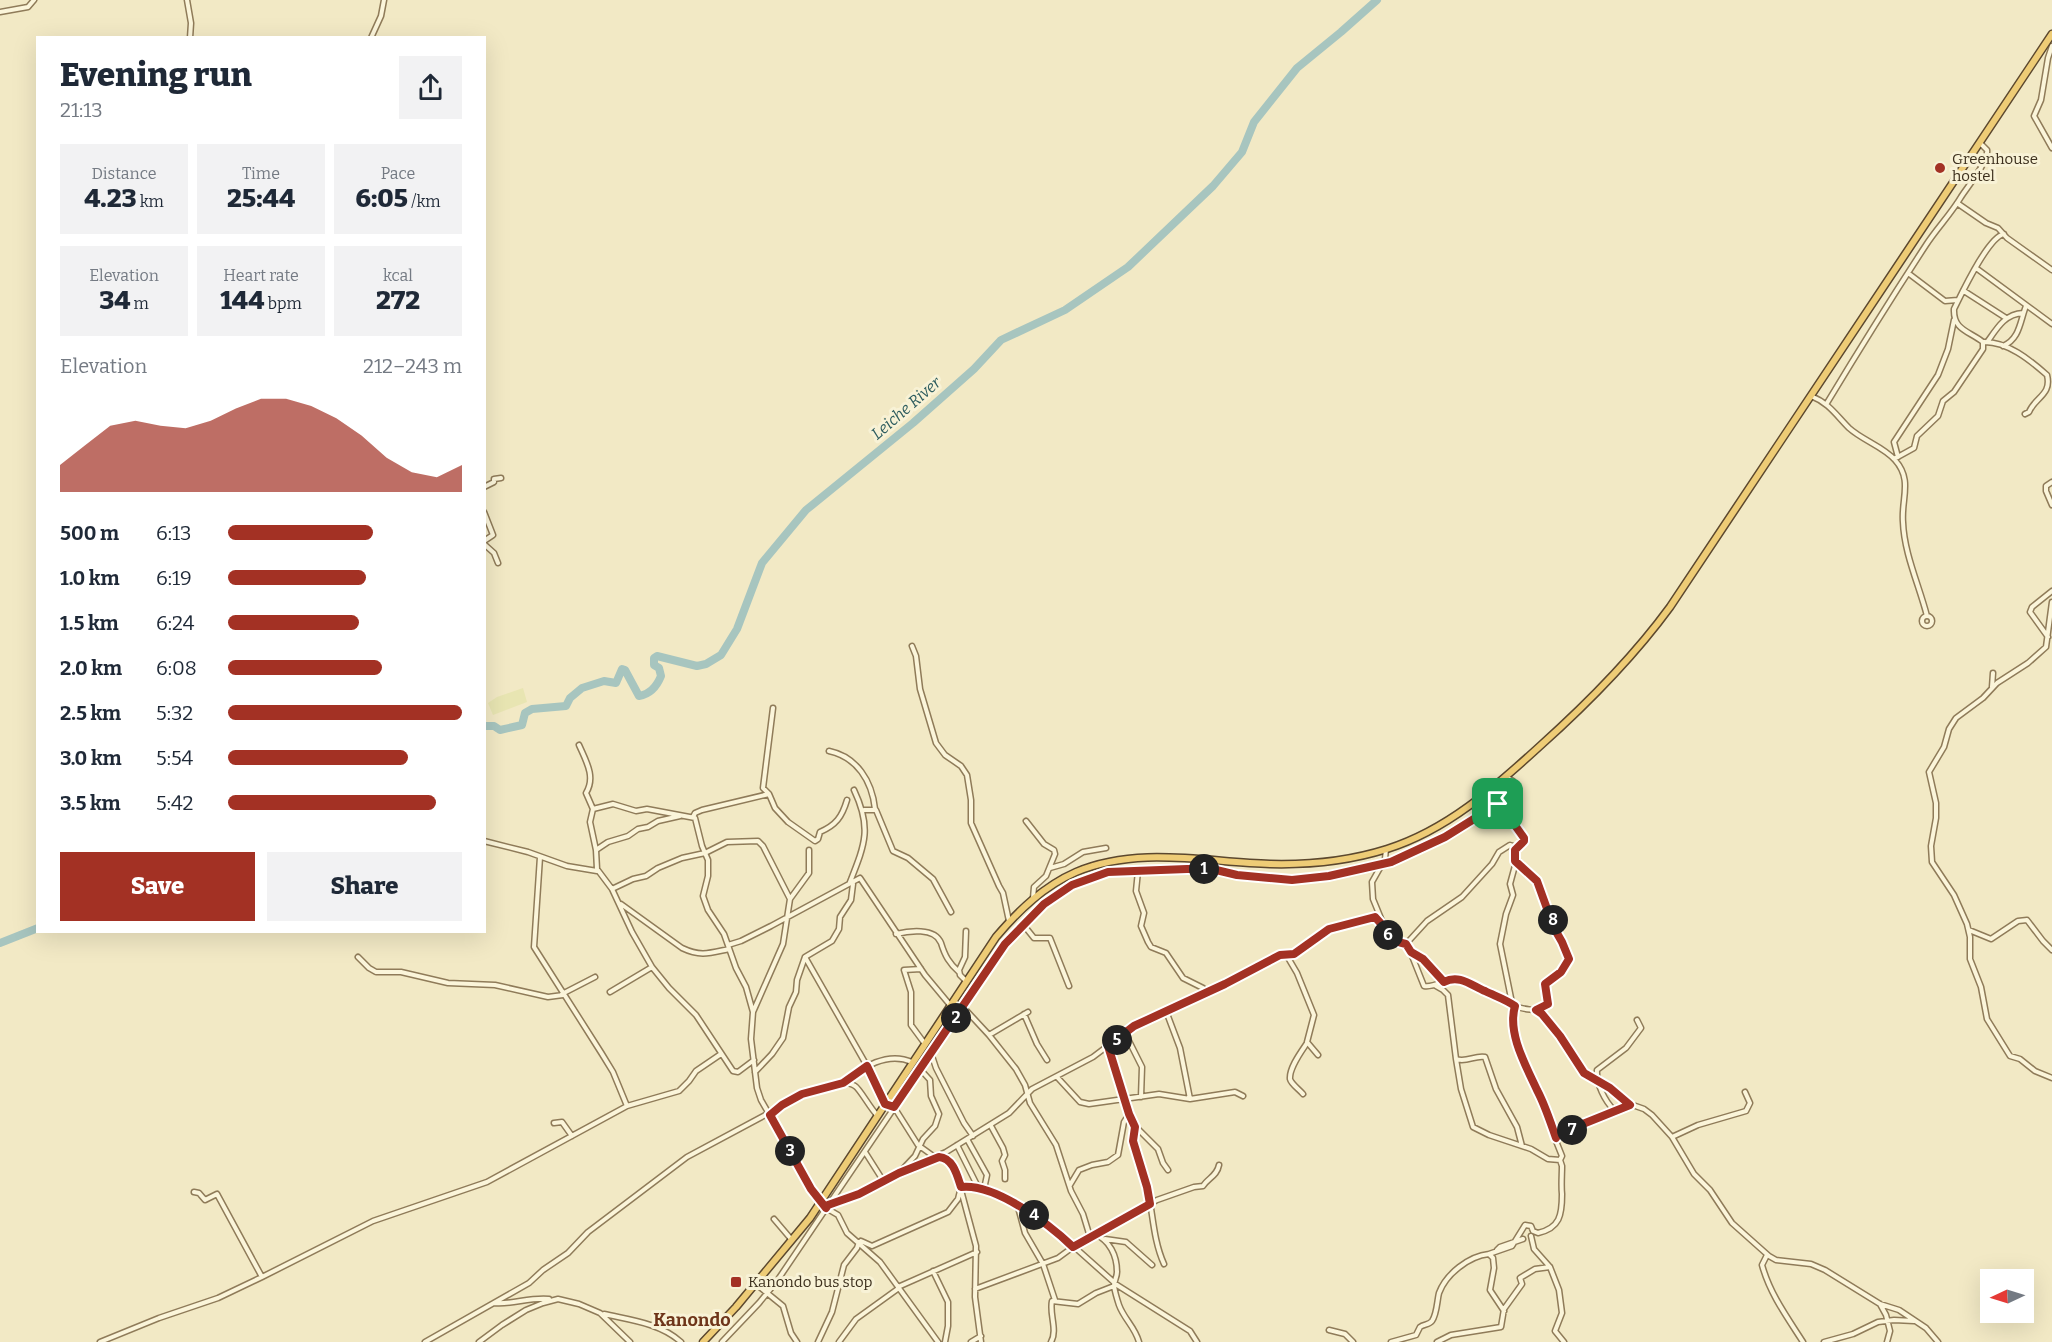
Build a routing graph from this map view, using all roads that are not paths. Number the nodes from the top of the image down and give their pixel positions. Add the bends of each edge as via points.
1 (33, 0) edge
2 (188, 0) edge
3 (384, 0) edge
4 (0, 12) edge
5 (2052, 34) edge
6 (190, 36) edge
7 (372, 36) edge
8 (2052, 46) edge
9 (1980, 143) junction
10 (2052, 148) edge
11 (1958, 203) junction
12 (2004, 234) junction
13 (1976, 268) junction
14 (2052, 270) edge
15 (1908, 273) junction
16 (1964, 291) junction
17 (1958, 300) junction
18 (1945, 301) junction
19 (2026, 306) junction
20 (1954, 309) junction
21 (2023, 313) junction
22 (2006, 318) junction
23 (1954, 320) junction
24 (2052, 324) edge
25 (1986, 342) junction
26 (2002, 346) junction
27 (1811, 396) junction
28 (1827, 403) junction
29 (2025, 414) dead end
30 (1896, 458) junction
31 (501, 478) dead end
32 (2052, 482) edge
33 (486, 486) edge
34 (2052, 505) edge
35 (486, 517) edge
36 (486, 541) edge
37 (486, 544) edge
38 (498, 563) dead end
39 (2052, 591) edge
40 (2052, 602) edge
41 (1927, 616) dead end
42 (2048, 638) junction
43 (912, 646) dead end
44 (1993, 673) dead end
45 (1992, 688) junction
46 (773, 708) dead end
47 (579, 745) dead end
48 (829, 752) dead end
49 (1506, 777) junction
50 (854, 790) dead end
51 (769, 794) junction
52 (847, 800) dead end
53 (1498, 804) junction
54 (592, 809) junction
55 (875, 809) junction
56 (864, 810) junction
57 (685, 815) junction
58 (693, 817) junction
59 (1026, 821) dead end
60 (486, 842) edge
61 (1517, 847) junction
62 (1106, 848) dead end
63 (596, 849) junction
64 (1386, 849) junction
65 (809, 850) dead end
66 (705, 853) junction
67 (540, 857) junction
68 (1516, 862) junction
69 (1380, 866) junction
70 (1050, 868) junction
71 (598, 871) junction
72 (1138, 871) junction
73 (850, 882) junction
74 (612, 889) junction
75 (790, 899) junction
76 (1033, 899) junction
77 (619, 902) junction
78 (1377, 911) junction
79 (951, 912) dead end
80 (787, 917) junction
81 (1375, 917) junction
82 (1009, 921) junction
83 (1020, 927) junction
84 (1385, 928) junction
85 (1969, 930) junction
86 (966, 931) dead end
87 (896, 934) junction
88 (1406, 944) junction
89 (729, 947) junction
90 (2052, 950) edge
91 (1411, 952) junction
92 (1287, 956) junction
93 (358, 957) dead end
94 (805, 957) junction
95 (652, 967) junction
96 (921, 969) junction
97 (959, 972) junction
98 (595, 977) dead end
99 (966, 981) junction
100 (1444, 982) junction
101 (1069, 986) dead end
102 (1436, 986) junction
103 (610, 992) dead end
104 (1206, 993) junction
105 (563, 994) junction
106 (952, 1003) junction
107 (1514, 1005) junction
108 (963, 1007) junction
109 (1536, 1010) junction
110 (1166, 1011) junction
111 (753, 1012) junction
112 (1637, 1020) dead end
113 (1125, 1032) junction
114 (989, 1035) junction
115 (1307, 1043) junction
116 (925, 1044) junction
117 (1108, 1046) junction
118 (931, 1053) junction
119 (722, 1054) junction
120 (1318, 1056) dead end
121 (1456, 1059) junction
122 (754, 1060) junction
123 (1047, 1060) dead end
124 (912, 1062) junction
125 (867, 1066) junction
126 (920, 1070) junction
127 (755, 1072) junction
128 (1057, 1077) junction
129 (2052, 1078) edge
130 (1598, 1081) junction
131 (843, 1083) junction
132 (1744, 1092) dead end
133 (1027, 1093) junction
134 (1303, 1095) dead end
135 (1243, 1096) dead end
136 (1141, 1097) junction
137 (1124, 1100) junction
138 (1190, 1100) junction
139 (885, 1104) junction
140 (1630, 1105) junction
141 (627, 1106) junction
142 (894, 1107) junction
143 (1614, 1110) junction
144 (769, 1114) junction
145 (1129, 1114) junction
146 (877, 1115) junction
147 (554, 1123) dead end
148 (991, 1126) junction
149 (1135, 1127) junction
150 (572, 1136) junction
151 (973, 1136) junction
152 (1672, 1137) junction
153 (1556, 1138) junction
154 (968, 1139) junction
155 (957, 1145) junction
156 (1522, 1146) junction
157 (920, 1148) junction
158 (865, 1151) junction
159 (938, 1157) junction
160 (1560, 1160) junction
161 (1219, 1166) dead end
162 (1168, 1170) dead end
163 (899, 1173) junction
164 (1005, 1179) dead end
165 (884, 1182) junction
166 (1069, 1186) junction
167 (961, 1187) junction
168 (978, 1187) junction
169 (984, 1189) junction
170 (194, 1192) dead end
171 (821, 1200) junction
172 (1150, 1204) junction
173 (827, 1206) junction
174 (1017, 1206) junction
175 (774, 1219) dead end
176 (1538, 1233) junction
177 (1092, 1236) junction
178 (1531, 1236) junction
179 (791, 1239) junction
180 (1105, 1239) junction
181 (1523, 1239) junction
182 (858, 1241) junction
183 (1516, 1241) junction
184 (1512, 1246) junction
185 (1073, 1247) junction
186 (1496, 1251) junction
187 (977, 1252) junction
188 (1767, 1255) junction
189 (1491, 1256) junction
190 (1042, 1264) junction
191 (1164, 1264) dead end
192 (1152, 1265) dead end
193 (1550, 1267) junction
194 (933, 1270) junction
195 (262, 1277) junction
196 (756, 1284) junction
197 (1114, 1285) junction
198 (898, 1288) junction
199 (975, 1288) junction
200 (767, 1293) junction
201 (553, 1299) junction
202 (1055, 1300) junction
203 (494, 1303) junction
204 (1880, 1304) junction
205 (1503, 1311) junction
206 (600, 1313) junction
207 (1887, 1320) junction
208 (1914, 1321) junction
209 (1329, 1330) dead end
210 (981, 1335) junction
211 (100, 1342) edge
212 (425, 1342) edge
213 (479, 1342) edge
214 (630, 1342) edge
215 (681, 1342) edge
216 (703, 1342) edge
217 (722, 1342) edge
218 (797, 1342) edge
219 (818, 1342) edge
220 (839, 1342) edge
221 (938, 1342) edge
222 (945, 1342) edge
223 (971, 1342) edge
224 (981, 1342) edge
225 (1051, 1342) edge
226 (1139, 1342) edge
227 (1197, 1342) edge
228 (1353, 1342) edge
229 (1389, 1342) edge
230 (1437, 1342) edge
231 (1564, 1342) edge
232 (1803, 1342) edge
233 (1824, 1342) edge
234 (1887, 1342) edge
235 (1936, 1342) edge

1 - 4 street via 28,7
2 - 6 street
3 - 7 street
5 - 9 highway
8 - 10 street via 2034,116
9 - 11 street via 1988,156
9 - 27 highway
11 - 12 street
11 - 15 street
12 - 13 street via 1994,239
12 - 14 street
13 - 16 street
13 - 19 street
15 - 18 street
15 - 28 street
16 - 17 street
16 - 22 street
17 - 18 street
17 - 20 street
18 - 20 street
19 - 21 street
19 - 24 street
20 - 23 street
21 - 22 street
21 - 26 street via 2014,338
22 - 25 street
23 - 25 street
23 - 30 street via 1938,375 1894,442
25 - 26 street
25 - 30 street via 1980,357 1943,402 1938,416 1917,436 1914,448
26 - 29 street via 2031,361 2048,378 2045,394
27 - 28 street
27 - 49 highway via 1647,637 1585,705
28 - 30 street via 1855,433
30 - 41 street via 1906,486 1904,535
31 - 33 street
32 - 34 street via 2046,488
35 - 36 street via 493,536
37 - 38 street
39 - 42 street via 2030,610
40 - 42 street
42 - 45 street via 2046,647 2036,657
43 - 82 street via 936,743 967,775 971,823 1003,893
44 - 45 street
45 - 85 street via 1956,718 1929,772 1936,803 1932,862 1954,895
46 - 51 street via 763,788
47 - 54 street via 589,769 586,793
48 - 55 street via 847,757 861,771
49 - 53 street via 1514,785 1509,796
49 - 64 highway via 1435,828
50 - 56 street
51 - 52 street via 788,822 815,841 820,832 842,816
51 - 58 street via 702,810
53 - 61 street via 1524,838
53 - 69 street via 1445,837
54 - 57 street via 613,804 636,812 647,809
54 - 63 street via 590,822
55 - 56 street
55 - 79 street via 893,851 933,879
56 - 73 street via 866,830 861,858
57 - 58 street
57 - 63 street via 658,821
58 - 66 street
59 - 70 street via 1044,844 1055,851
60 - 67 street
61 - 68 street
61 - 88 street via 1502,849 1462,897 1427,921
62 - 70 street via 1083,852
63 - 71 street
64 - 69 street
64 - 76 highway via 1308,864 1162,856 1124,859 1076,872
65 - 75 street via 808,873
66 - 74 street via 674,861
66 - 75 street via 727,842 758,842
66 - 89 street via 709,866 703,896
67 - 71 street
67 - 105 street via 534,947
68 - 107 street via 1510,884 1513,895 1500,945
68 - 109 street via 1537,881 1569,959 1561,972 1545,984 1548,1004
69 - 72 street via 1292,880 1212,869
69 - 78 street via 1371,888
70 - 76 street via 1034,887
71 - 74 street
72 - 83 street via 1108,872 1072,885
72 - 104 street via 1136,891 1144,913 1141,926 1148,942 1166,953 1183,978
73 - 80 street
73 - 87 street via 860,878 863,881
73 - 94 street via 851,900 832,941
74 - 77 street
75 - 80 street
76 - 82 highway
77 - 89 street via 693,954
77 - 95 street
78 - 81 street
78 - 84 street
80 - 89 street
80 - 111 street via 783,944
81 - 84 street
81 - 92 street via 1329,929
82 - 99 highway
83 - 101 street via 1034,938 1050,938
83 - 108 street
84 - 88 street via 1389,938
85 - 90 street via 1994,939 2025,919
85 - 129 street via 1970,960 1981,987 1988,1023 2010,1056
86 - 97 street via 965,957
87 - 96 street
87 - 97 street via 934,936 947,960
88 - 91 street
89 - 111 street
91 - 100 street
91 - 102 street via 1422,984
92 - 104 street via 1280,955
92 - 115 street via 1314,1015
93 - 105 street via 376,972 495,985 548,997
94 - 125 street
94 - 127 street via 783,1038
95 - 103 street
95 - 119 street via 696,1015
96 - 106 street
96 - 116 street via 904,970 911,992 911,1025
97 - 99 street
98 - 105 street
99 - 106 highway
100 - 102 street
100 - 107 street via 1453,978 1463,980
102 - 121 street via 1448,995
104 - 110 street
105 - 141 street via 613,1072
106 - 108 street
106 - 116 highway
107 - 109 street
107 - 153 street via 1521,1056
108 - 114 street
108 - 118 street
109 - 130 street via 1560,1036 1582,1071
110 - 113 street
110 - 138 street via 1180,1048
111 - 122 street
112 - 130 street via 1641,1028 1626,1048 1598,1068
113 - 117 street
113 - 136 street via 1142,1067
114 - 123 street via 1026,1013
114 - 133 street via 1016,1069
115 - 120 street
115 - 134 street via 1290,1079
116 - 124 highway
117 - 128 street
117 - 137 street
118 - 126 street
118 - 151 street
119 - 122 street via 736,1073
119 - 141 street via 696,1071 679,1091
121 - 156 street via 1473,1127
121 - 156 street via 1485,1057
122 - 127 street
124 - 125 street via 897,1057
124 - 139 highway
125 - 131 street
125 - 139 street
126 - 142 street
126 - 157 street via 930,1080 931,1096 939,1114
127 - 144 street via 758,1095
128 - 133 street
128 - 137 street via 1080,1102
130 - 140 street
130 - 143 street
131 - 144 street via 802,1094
131 - 146 street via 857,1087
132 - 152 street via 1750,1103 1746,1111
133 - 148 street
133 - 166 street via 1056,1145
135 - 138 street via 1235,1092
136 - 137 street
136 - 138 street via 1159,1094
137 - 145 street
139 - 142 street
139 - 146 highway
140 - 143 street
140 - 152 street via 1652,1114
141 - 150 street
142 - 157 street
142 - 158 street
143 - 153 street
144 - 171 street
144 - 203 street via 687,1158 580,1238 568,1253
145 - 149 street
145 - 166 street via 1118,1155 1079,1170
146 - 171 highway
147 - 150 street via 562,1122
148 - 151 street
148 - 164 street via 1005,1155
149 - 162 street via 1158,1149
149 - 172 street via 1133,1141
150 - 195 street via 487,1182 374,1221
151 - 154 street
152 - 188 street via 1694,1174 1732,1223
153 - 160 street via 1562,1153
154 - 155 street
154 - 169 street via 987,1175
155 - 159 street
155 - 168 street
156 - 160 street via 1548,1159
157 - 159 street
157 - 163 street
158 - 165 street
158 - 173 street
159 - 163 street
159 - 167 street via 950,1162
160 - 176 street via 1561,1218 1554,1227
161 - 172 street via 1203,1186
163 - 165 street
165 - 173 street
166 - 177 street
167 - 168 street
167 - 182 street via 953,1208 945,1214 872,1246
167 - 187 street
168 - 169 street
169 - 174 street
170 - 195 street via 205,1200 217,1194
171 - 173 street
171 - 179 highway
172 - 177 street
172 - 191 street
173 - 182 street via 838,1215 844,1230
173 - 200 street
174 - 185 street
174 - 190 street via 1025,1233
175 - 179 street
176 - 178 street
176 - 183 street via 1526,1225
177 - 180 street
177 - 185 street
178 - 181 street
178 - 193 street via 1534,1249
179 - 196 highway
180 - 192 street via 1126,1242
180 - 197 street via 1116,1262
181 - 183 street
181 - 184 street
182 - 198 street via 880,1262
182 - 219 street via 844,1265 835,1304
183 - 184 street
183 - 186 street
184 - 186 street
185 - 190 street
185 - 197 street
186 - 189 street
187 - 194 street
187 - 199 street
188 - 204 street via 1817,1266
188 - 232 street via 1762,1265 1769,1286
189 - 205 street via 1494,1268 1490,1290
189 - 229 street via 1474,1258 1449,1276 1431,1322 1420,1327 1416,1335
190 - 199 street
190 - 202 street
193 - 205 street via 1521,1277 1522,1285
193 - 231 street via 1562,1309 1555,1331
194 - 198 street
194 - 222 street via 948,1302
195 - 211 street via 218,1298
196 - 200 street
196 - 216 highway
197 - 202 street via 1078,1304
197 - 226 street via 1121,1310
197 - 227 street via 1190,1331
198 - 220 street via 856,1319
198 - 221 street
199 - 210 street
200 - 217 street
200 - 218 street via 783,1306
201 - 203 street
201 - 206 street
201 - 213 street via 515,1317
202 - 225 street via 1051,1307
203 - 212 street
204 - 207 street
204 - 208 street via 1897,1309
205 - 230 street via 1503,1324 1498,1328 1451,1335
206 - 214 street
206 - 215 street via 636,1320
207 - 208 street
207 - 233 street
207 - 234 street via 1891,1333
208 - 235 street via 1926,1327
209 - 228 street via 1344,1334
210 - 223 street
210 - 224 street

